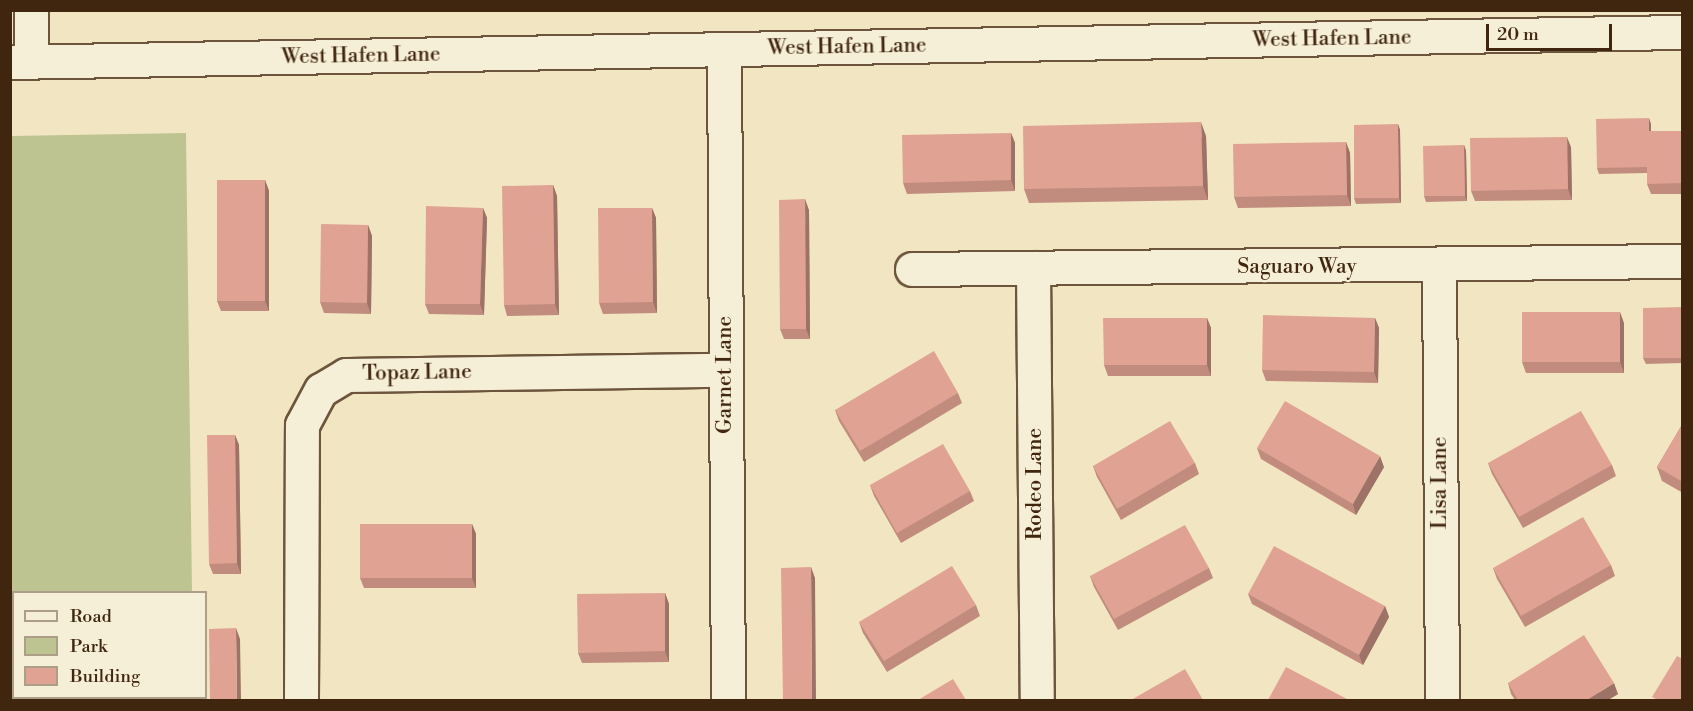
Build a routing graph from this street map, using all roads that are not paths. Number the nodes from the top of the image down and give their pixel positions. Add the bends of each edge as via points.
1 (31, 10) edge
2 (1683, 33) edge
3 (724, 49) junction
4 (21, 61) edge
5 (1683, 261) edge
6 (1439, 266) junction
7 (1033, 268) junction
8 (912, 269) dead end
9 (724, 370) junction
10 (301, 700) edge
11 (728, 700) edge
12 (1037, 700) edge
13 (1442, 700) edge

1 - 4 street
2 - 3 street, West Hafen Lane
3 - 4 street, West Hafen Lane
3 - 9 street, Garnet Lane
5 - 6 street, Saguaro Way
6 - 7 street, Saguaro Way
6 - 13 street, Lisa Lane
7 - 8 street, Saguaro Way
7 - 12 street, Rodeo Lane
9 - 10 street, Topaz Lane via 346,375 321,390 302,425
9 - 11 street, Garnet Lane

